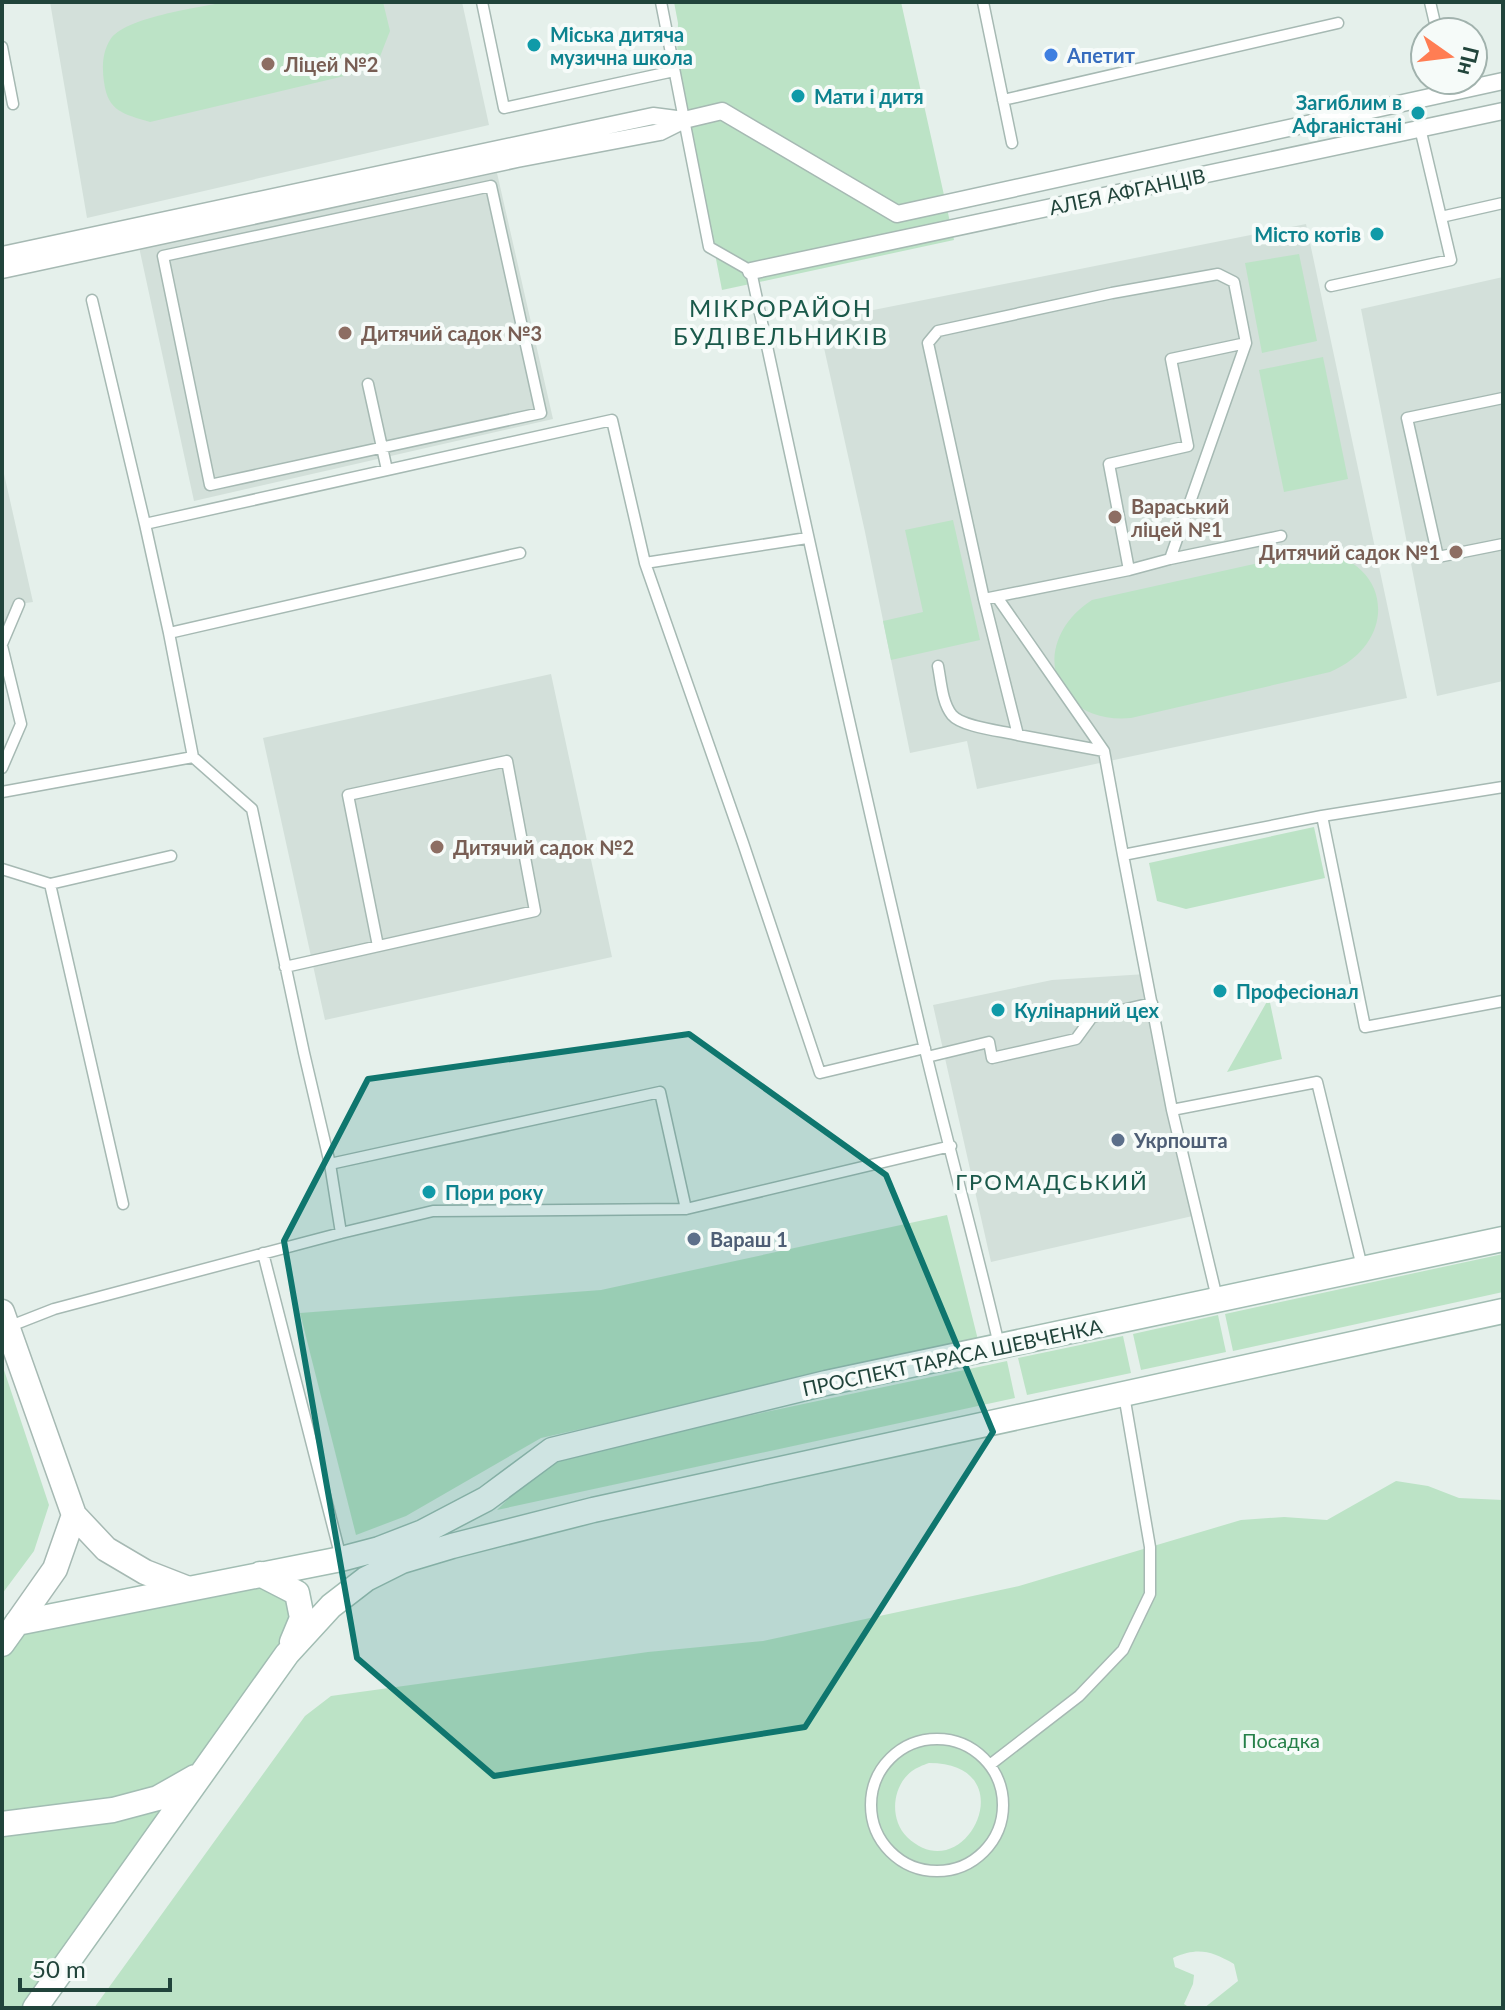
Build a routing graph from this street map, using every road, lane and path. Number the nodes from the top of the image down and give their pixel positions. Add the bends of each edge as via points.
1 (482, 2) edge
2 (661, 2) edge
3 (983, 2) edge
4 (1338, 23) dead end
5 (2, 47) edge
6 (674, 71) junction
7 (1503, 81) edge
8 (1003, 100) junction
9 (13, 104) dead end
10 (1503, 111) edge
11 (684, 120) junction
12 (1420, 128) junction
13 (1012, 143) dead end
14 (1503, 203) edge
15 (1441, 217) junction
16 (2, 255) edge
17 (2, 270) edge
18 (751, 271) junction
19 (1331, 286) dead end
20 (92, 300) dead end
21 (1246, 343) junction
22 (368, 384) dead end
23 (1503, 398) edge
24 (1210, 441) junction
25 (1188, 446) junction
26 (382, 447) junction
27 (387, 470) junction
28 (145, 524) junction
29 (1281, 536) dead end
30 (807, 538) junction
31 (1503, 544) edge
32 (520, 553) dead end
33 (1170, 559) junction
34 (645, 563) junction
35 (1129, 570) junction
36 (997, 597) junction
37 (984, 599) junction
38 (19, 604) dead end
39 (169, 633) junction
40 (2, 645) edge
41 (938, 666) dead end
42 (1018, 735) junction
43 (1104, 751) junction
44 (193, 757) junction
45 (2, 768) edge
46 (1503, 787) edge
47 (2, 792) edge
48 (1322, 816) junction
49 (1123, 855) junction
50 (171, 856) dead end
51 (2, 869) edge
52 (50, 884) junction
53 (378, 946) junction
54 (285, 967) junction
55 (1503, 1001) edge
56 (1152, 1003) junction
57 (926, 1053) junction
58 (1172, 1110) junction
59 (951, 1146) junction
60 (330, 1164) junction
61 (123, 1204) dead end
62 (686, 1209) junction
63 (341, 1233) junction
64 (1503, 1239) edge
65 (263, 1253) junction
66 (1362, 1269) junction
67 (1218, 1300) junction
68 (1503, 1311) edge
69 (5, 1320) edge
70 (999, 1347) junction
71 (1124, 1393) junction
72 (74, 1515) junction
73 (341, 1559) junction
74 (260, 1574) junction
75 (186, 1588) junction
76 (17, 1623) junction
77 (2, 1644) edge
78 (287, 1654) junction
79 (991, 1764) junction
80 (202, 1773) junction
81 (2, 1824) edge
82 (35, 2008) edge

1 - 6 lane via 504,108
2 - 6 lane
3 - 8 lane
4 - 8 lane
5 - 9 lane
6 - 11 lane
7 - 11 street, АЛЕЯ АФГАНЦІВ via 897,214 722,111
8 - 13 lane
10 - 12 street, АЛЕЯ АФГАНЦІВ
11 - 16 street via 653,116
11 - 17 street via 660,132
11 - 18 lane via 709,247
12 - 15 lane
12 - 18 street, АЛЕЯ АФГАНЦІВ
14 - 15 lane
15 - 19 lane via 1451,260
18 - 30 lane
20 - 28 lane
21 - 24 lane
21 - 25 lane via 1171,359
21 - 37 lane via 1234,282 1218,274 938,331 928,347
22 - 26 lane
23 - 31 lane via 1407,418 1438,557
24 - 25 lane
24 - 33 lane
25 - 35 lane via 1109,464
26 - 26 lane via 210,485 163,256 491,186 541,413
26 - 27 lane
27 - 28 lane
27 - 34 lane via 612,420
28 - 39 lane
29 - 33 lane
30 - 34 lane
30 - 57 lane
32 - 39 lane
33 - 35 lane
34 - 57 lane via 820,1073
35 - 36 lane
36 - 37 lane
36 - 43 lane
37 - 42 lane
38 - 40 lane
39 - 44 lane
40 - 45 lane via 21,724
41 - 42 lane via 952,717
42 - 43 lane
43 - 49 lane
44 - 47 lane
44 - 54 lane via 252,809
46 - 48 lane
48 - 49 lane
48 - 55 lane via 1365,1027
49 - 56 lane
50 - 52 lane
51 - 52 lane
52 - 61 lane
53 - 53 lane via 535,911 507,761 348,795
53 - 54 lane
54 - 60 lane
56 - 57 lane via 1092,1017 1076,1039 992,1058 989,1042
56 - 58 lane
57 - 59 lane
58 - 66 lane via 1317,1082
58 - 67 lane
59 - 62 lane
59 - 70 lane
60 - 62 lane via 660,1092
60 - 63 lane
62 - 63 lane via 433,1211
63 - 65 lane
64 - 66 main road, ПРОСПЕКТ ТАРАСА ШЕВЧЕНКА
65 - 69 lane
65 - 73 lane
66 - 67 main road, ПРОСПЕКТ ТАРАСА ШЕВЧЕНКА
67 - 70 main road, ПРОСПЕКТ ТАРАСА ШЕВЧЕНКА
68 - 71 main road
69 - 72 main road
70 - 73 main road, ПРОСПЕКТ ТАРАСА ШЕВЧЕНКА via 552,1450 486,1499 423,1532
71 - 78 main road via 593,1510 402,1561 366,1579 331,1606
71 - 79 lane via 1150,1547 1150,1594 1123,1650 1079,1696
72 - 75 main road via 106,1549
72 - 76 main road via 55,1569
73 - 74 main road, ПРОСПЕКТ ТАРАСА ШЕВЧЕНКА
74 - 75 main road, ПРОСПЕКТ ТАРАСА ШЕВЧЕНКА
74 - 78 main road via 297,1593 302,1618
75 - 76 main road, ПРОСПЕКТ ТАРАСА ШЕВЧЕНКА
76 - 77 main road
78 - 80 main road
79 - 79 lane via 972,1748 949,1739 925,1739 902,1748 884,1765 873,1787 871,1812 877,1836 892,1855 913,1868 962,1868 998,1835 1004,1811 1002,1786
80 - 81 main road via 158,1798 113,1810
80 - 82 main road

